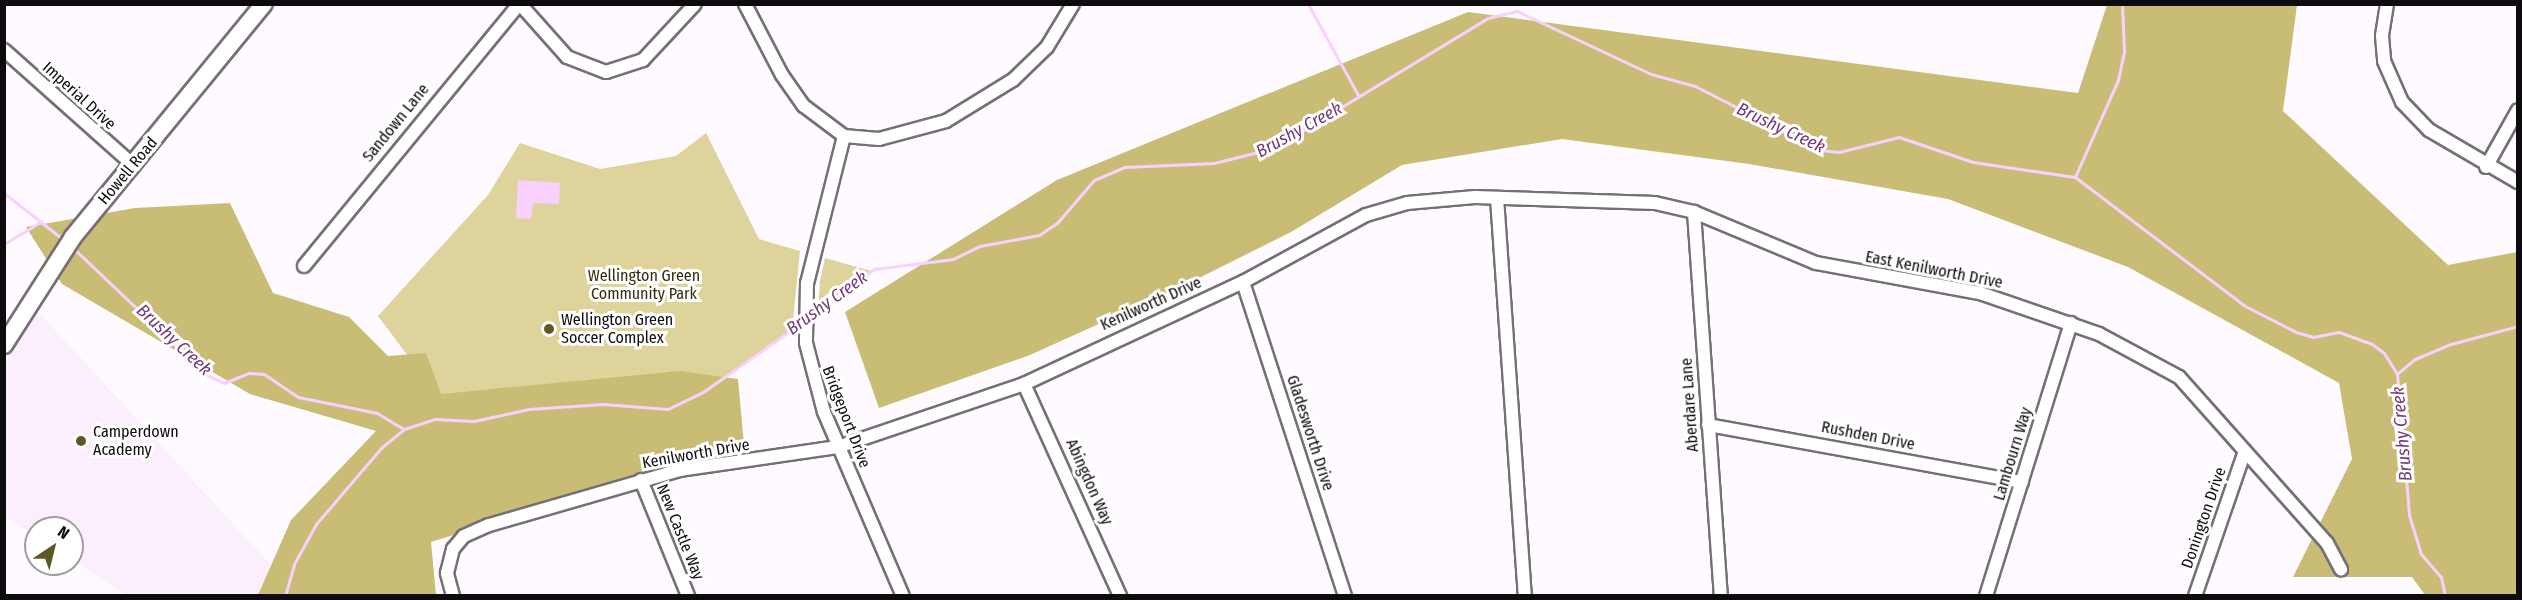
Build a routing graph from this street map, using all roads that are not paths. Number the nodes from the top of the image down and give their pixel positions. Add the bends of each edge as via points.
1 (264, 4) edge
2 (520, 4) edge
3 (695, 4) edge
4 (745, 4) edge
5 (1073, 4) edge
6 (2387, 4) edge
7 (4, 50) edge
8 (2517, 110) edge
9 (844, 136) junction
10 (133, 165) junction
11 (2487, 166) junction
12 (2517, 182) edge
13 (1497, 198) junction
14 (1694, 212) junction
15 (304, 266) dead end
16 (1243, 282) junction
17 (2071, 323) junction
18 (7, 334) edge
19 (1024, 384) junction
20 (1708, 425) junction
21 (838, 447) junction
22 (2245, 451) junction
23 (641, 480) junction
24 (2022, 482) junction
25 (2341, 569) dead end
26 (453, 596) edge
27 (688, 596) edge
28 (903, 596) edge
29 (1120, 596) edge
30 (1345, 596) edge
31 (1525, 596) edge
32 (1721, 596) edge
33 (1986, 596) edge
34 (2195, 596) edge

1 - 10 main road, Howell Road
2 - 3 street via 567,57 606,72 643,60
2 - 15 street, Sandown Lane via 450,82
4 - 9 street via 790,89
5 - 9 street via 1031,64 974,106 936,126 898,137
6 - 11 street via 2384,61 2402,102 2430,130
7 - 10 street, Imperial Drive
8 - 11 street
9 - 21 street, Bridgeport Drive via 806,296 806,340 813,382
10 - 18 main road, Howell Road via 86,221
11 - 12 street
13 - 14 street, East Kenilworth Drive via 1639,201
13 - 16 street, Kenilworth Drive via 1445,198 1381,209
13 - 31 street
14 - 17 street, East Kenilworth Drive via 1816,263 1980,293
14 - 20 street, Aberdare Lane
16 - 19 street, Kenilworth Drive
16 - 30 street, Gladesworth Drive
17 - 22 street, East Kenilworth Drive via 2168,369
17 - 24 street, Lambourn Way
19 - 21 street, Kenilworth Drive
19 - 29 street, Abingdon Way
20 - 24 street, Rushden Drive
20 - 32 street, Aberdare Lane
21 - 23 street, Kenilworth Drive
21 - 28 street, Bridgeport Drive
22 - 25 street, East Kenilworth Drive via 2328,544
22 - 34 street, Donington Drive
23 - 26 street, Kenilworth Drive via 469,534 453,549 447,565
23 - 27 street, New Castle Way
24 - 33 street, Lambourn Way

